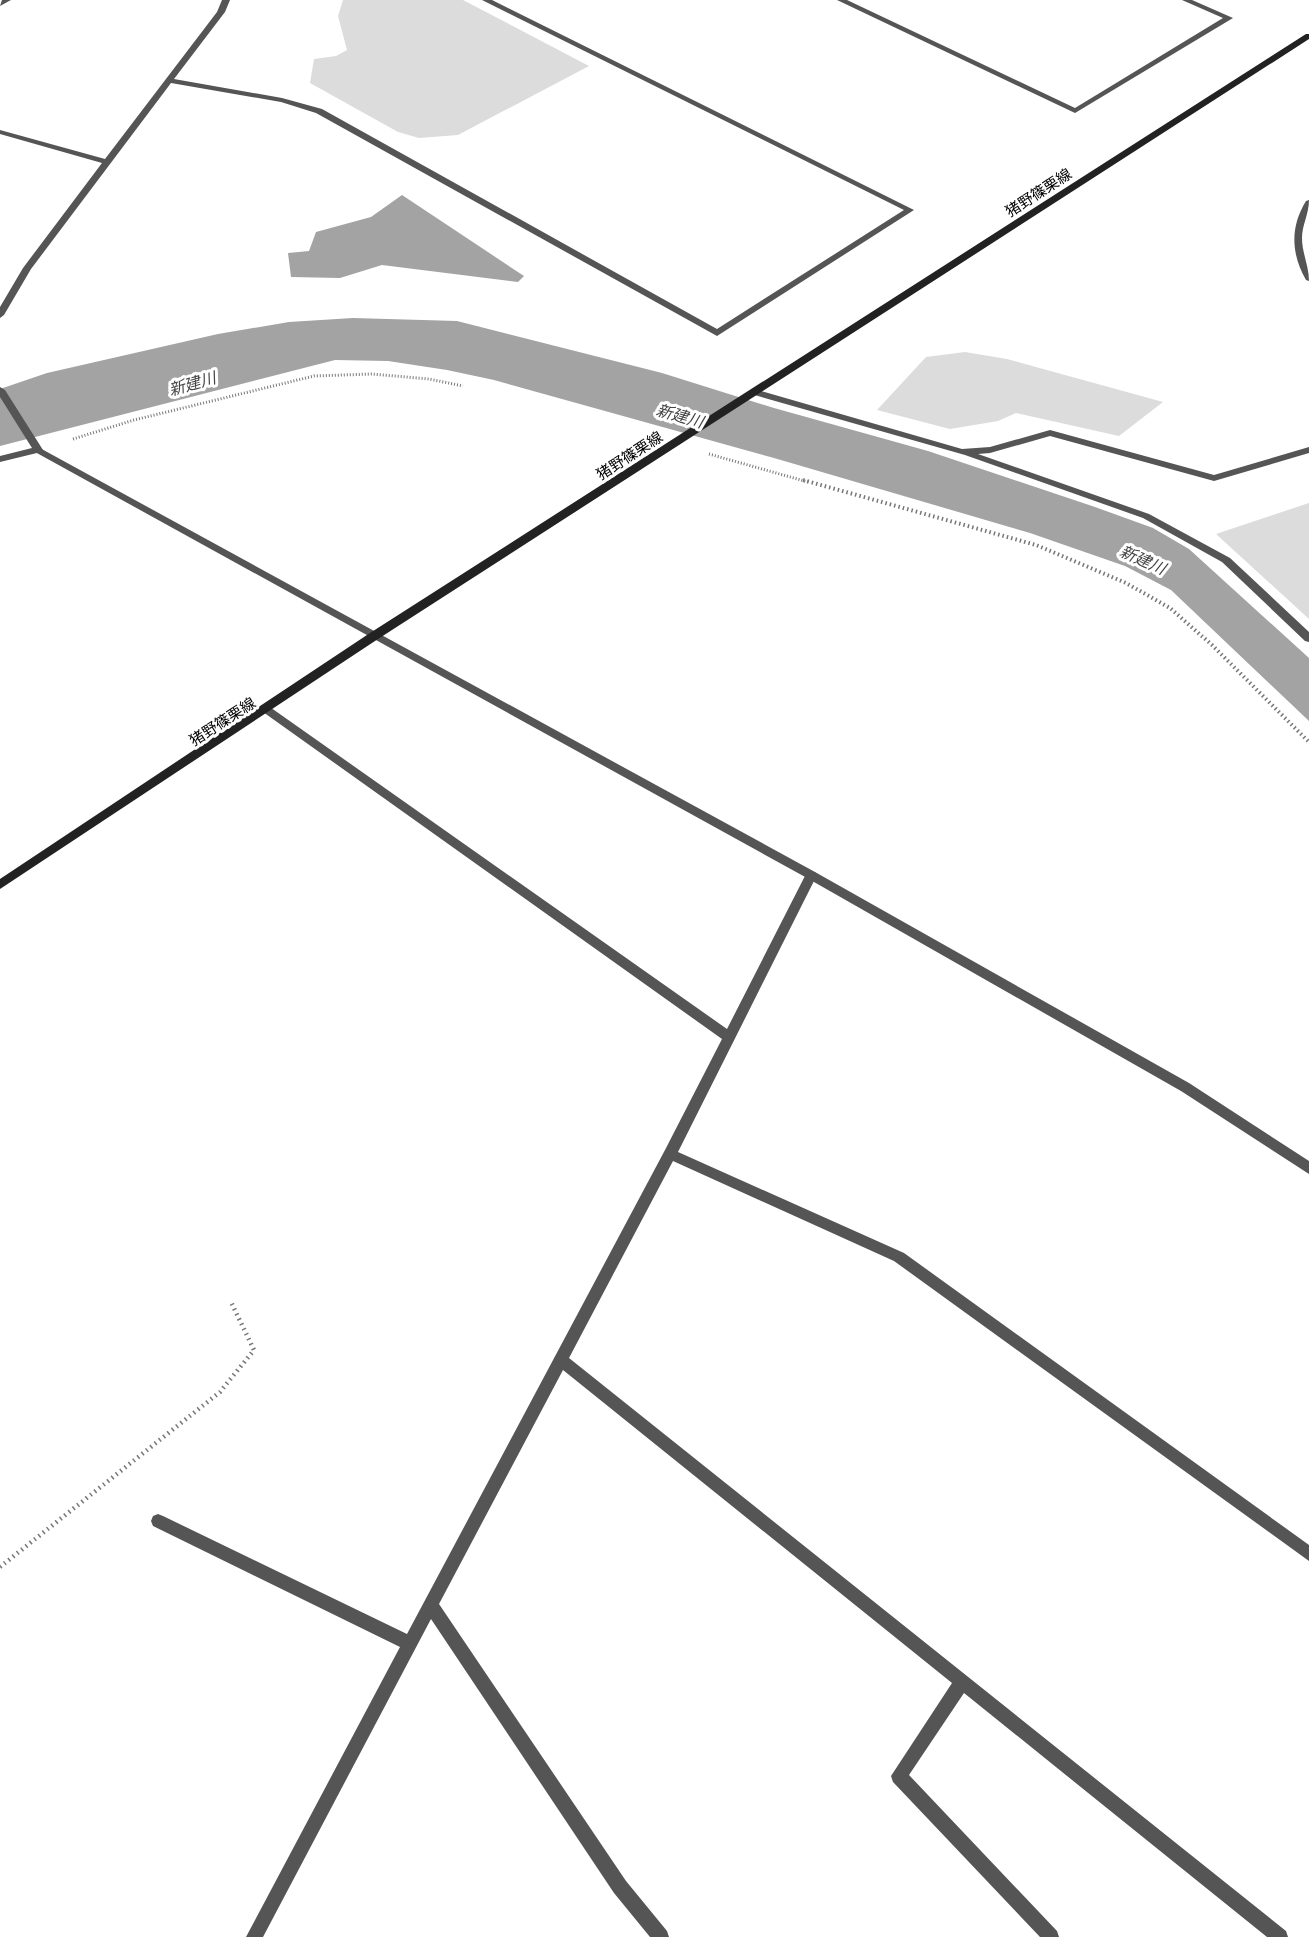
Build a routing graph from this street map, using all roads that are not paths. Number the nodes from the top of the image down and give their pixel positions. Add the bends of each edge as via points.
1 (8, 0) edge
2 (226, 0) edge
3 (486, 0) edge
4 (841, 0) edge
5 (1186, 0) edge
6 (0, 4) edge
7 (1309, 36) edge
8 (169, 80) junction
9 (0, 132) edge
10 (107, 162) junction
11 (1309, 203) edge
12 (1309, 278) edge
13 (0, 315) edge
14 (0, 390) edge
15 (754, 392) junction
16 (38, 450) junction
17 (1309, 450) edge
18 (962, 452) junction
19 (0, 459) edge
20 (374, 636) junction
21 (1309, 638) edge
22 (267, 709) junction
23 (811, 875) junction
24 (0, 885) edge
25 (728, 1036) junction
26 (670, 1154) junction
27 (1309, 1168) edge
28 (561, 1360) junction
29 (158, 1521) dead end
30 (1309, 1554) edge
31 (430, 1604) junction
32 (409, 1643) junction
33 (962, 1682) junction
34 (254, 1937) edge
35 (662, 1937) edge
36 (1051, 1937) edge
37 (1280, 1937) edge

1 - 6 street
2 - 8 street
3 - 8 street via 910,210 717,333 319,111 282,100
4 - 5 street via 1075,111 1230,18
7 - 15 main road, 猪野篠栗線
8 - 10 street
9 - 10 street
10 - 13 street via 27,268
11 - 12 street via 1296,236
14 - 16 street
15 - 18 street
15 - 20 main road, 猪野篠栗線
16 - 19 street
16 - 20 street
17 - 18 street via 1214,478 1050,433 990,450
18 - 21 street via 1146,516 1226,560
20 - 22 main road, 猪野篠栗線
20 - 23 street
22 - 24 main road, 猪野篠栗線
22 - 25 street
23 - 25 street
23 - 27 street via 1185,1087
25 - 26 street
26 - 28 street
26 - 30 street via 899,1257
28 - 31 street
28 - 33 street
29 - 32 street
31 - 32 street
31 - 35 street via 621,1887
32 - 34 street
33 - 36 street via 899,1776
33 - 37 street

